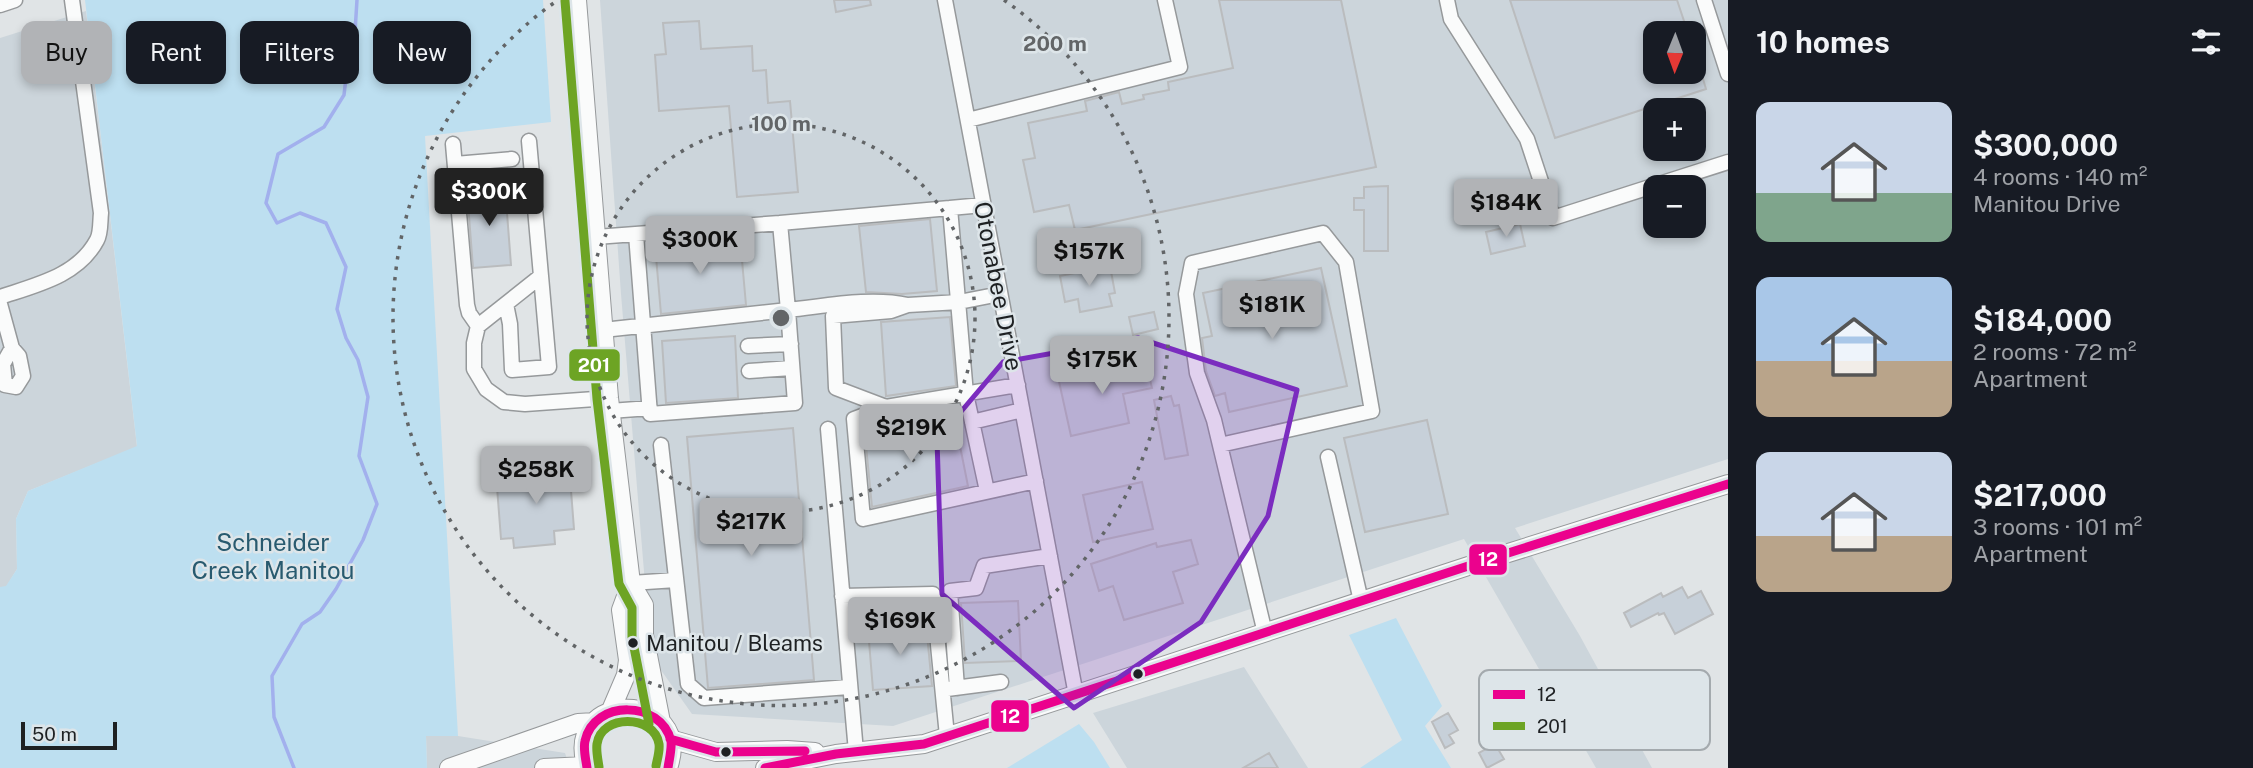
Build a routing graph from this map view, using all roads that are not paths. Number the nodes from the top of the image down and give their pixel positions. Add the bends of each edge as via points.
1 (15, 0) edge
2 (72, 0) edge
3 (577, 0) edge
4 (945, 0) edge
5 (1165, 0) edge
6 (1447, 0) edge
7 (1704, 0) edge
8 (0, 5) edge
9 (1728, 74) edge
10 (968, 120) junction
11 (529, 141) dead end
12 (453, 144) dead end
13 (512, 159) dead end
14 (1728, 162) edge
15 (455, 164) junction
16 (984, 205) junction
17 (950, 208) junction
18 (780, 223) junction
19 (636, 234) junction
20 (596, 237) junction
21 (541, 276) junction
22 (1000, 294) junction
23 (0, 297) edge
24 (958, 302) junction
25 (0, 304) edge
26 (506, 304) junction
27 (908, 305) junction
28 (788, 310) junction
29 (478, 326) junction
30 (645, 326) junction
31 (603, 330) junction
32 (791, 344) junction
33 (748, 346) dead end
34 (12, 348) dead end
35 (792, 368) junction
36 (749, 371) dead end
37 (1018, 386) junction
38 (966, 394) junction
39 (610, 404) junction
40 (886, 407) junction
41 (650, 408) junction
42 (1023, 410) junction
43 (972, 422) junction
44 (828, 429) dead end
45 (661, 445) dead end
46 (1220, 445) junction
47 (1328, 457) dead end
48 (1036, 481) junction
49 (1728, 484) edge
50 (987, 491) junction
51 (1050, 556) junction
52 (676, 580) junction
53 (631, 583) junction
54 (842, 596) junction
55 (1361, 601) junction
56 (1265, 633) junction
57 (1001, 682) dead end
58 (849, 687) junction
59 (950, 689) junction
60 (1076, 695) junction
61 (611, 710) junction
62 (595, 722) junction
63 (661, 722) junction
64 (947, 736) junction
65 (670, 739) junction
66 (856, 752) junction
67 (836, 754) junction
68 (586, 767) edge
69 (449, 768) edge
70 (544, 768) edge
71 (668, 768) edge
72 (765, 768) edge

1 - 8 street
2 - 23 street via 101,213 99,238 81,262 53,279
3 - 20 main road
4 - 10 street, Otonabee Drive
5 - 10 street via 1180,67
6 - 14 street via 1451,19 1527,139 1553,218
7 - 9 street
10 - 16 street, Otonabee Drive
11 - 21 street
12 - 15 street
13 - 15 street
15 - 29 street via 467,305
16 - 17 street
16 - 22 street, Otonabee Drive
17 - 18 street
17 - 24 street
18 - 19 street
18 - 28 street
19 - 20 street
19 - 30 street
20 - 31 main road
21 - 26 street
21 - 26 street via 549,367 512,370
22 - 24 street
22 - 37 street, Otonabee Drive
24 - 27 street
24 - 38 street
25 - 34 street
26 - 29 street
27 - 28 street via 866,302
27 - 40 street via 891,312 833,316 836,388
28 - 30 street
28 - 32 street
29 - 39 street via 474,369 486,389 504,402
30 - 31 street
30 - 41 street
31 - 39 main road
32 - 33 street
32 - 35 street
35 - 36 street
35 - 41 street via 795,403 650,414
37 - 38 street
37 - 42 street, Otonabee Drive
38 - 40 street
38 - 43 street
39 - 41 street
39 - 53 main road
40 - 50 street via 854,419 863,519
42 - 43 street
42 - 48 street, Otonabee Drive
43 - 50 street
44 - 54 street
45 - 52 street
46 - 46 street via 1197,373 1186,294 1192,263 1323,233 1346,262 1372,411
46 - 56 street
47 - 55 street
48 - 50 street
48 - 51 street, Otonabee Drive
49 - 55 main road
51 - 59 street via 984,566 975,588 950,591
51 - 60 street, Otonabee Drive
52 - 53 street
52 - 58 street via 688,684 704,698
53 - 61 main road via 621,610 626,675
53 - 63 main road via 644,605 644,635
54 - 58 street
54 - 59 street via 933,594
55 - 56 main road
56 - 60 main road
57 - 59 street
58 - 66 street
59 - 64 street
60 - 64 main road
61 - 62 main road
61 - 63 main road via 634,708
62 - 68 main road via 584,743
62 - 69 main road via 578,723
63 - 65 main road
64 - 66 main road via 924,744
65 - 67 main road via 716,752
65 - 71 main road
66 - 67 main road
67 - 72 main road
68 - 70 main road

